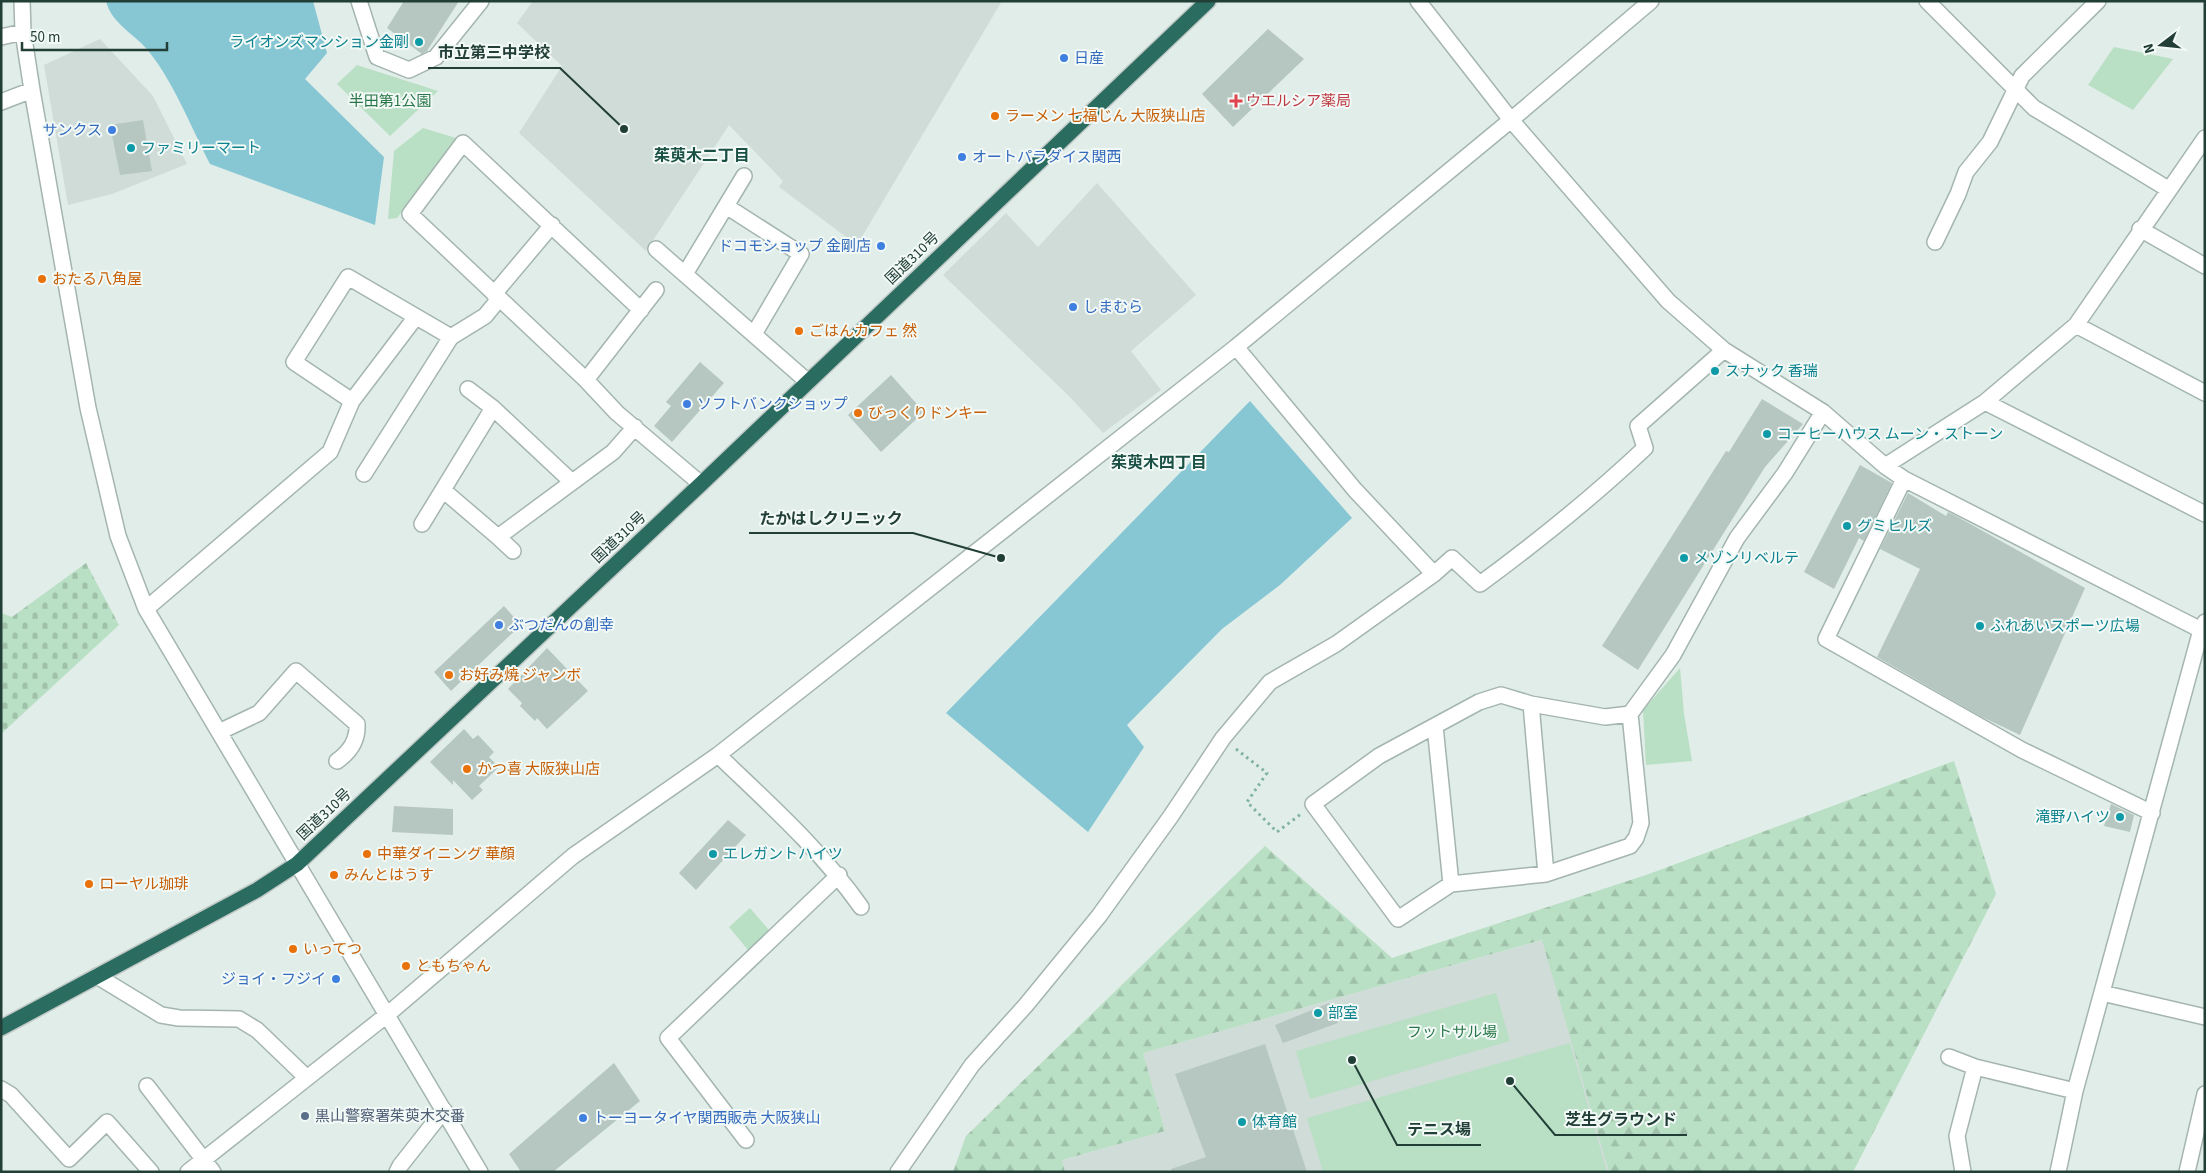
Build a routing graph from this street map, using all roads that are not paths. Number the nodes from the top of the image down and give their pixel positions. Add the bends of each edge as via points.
1 (22, 1) edge
2 (359, 1) edge
3 (481, 1) edge
4 (1208, 1) edge
5 (1418, 1) edge
6 (1651, 1) edge
7 (1927, 1) edge
8 (2098, 1) edge
9 (23, 32) junction
10 (1, 37) edge
11 (32, 90) junction
12 (2016, 90) junction
13 (1, 102) edge
14 (1511, 120) junction
15 (2205, 138) edge
16 (744, 176) dead end
17 (2168, 189) junction
18 (726, 206) junction
19 (552, 225) junction
20 (2140, 229) junction
21 (1935, 242) dead end
22 (656, 249) dead end
23 (2205, 266) edge
24 (685, 274) junction
25 (656, 290) dead end
26 (497, 296) junction
27 (641, 310) junction
28 (416, 318) junction
29 (2076, 325) junction
30 (754, 334) junction
31 (451, 337) junction
32 (1236, 347) junction
33 (1724, 350) junction
34 (586, 380) junction
35 (808, 382) junction
36 (468, 390) dead end
37 (2205, 393) edge
38 (352, 401) junction
39 (1986, 402) junction
40 (493, 408) junction
41 (1823, 412) junction
42 (634, 427) junction
43 (1885, 466) junction
44 (364, 474) dead end
45 (1904, 479) junction
46 (572, 482) junction
47 (701, 484) junction
48 (443, 490) junction
49 (2205, 514) edge
50 (422, 524) dead end
51 (498, 537) junction
52 (513, 551) dead end
53 (1434, 574) junction
54 (146, 609) junction
55 (2203, 628) edge
56 (1531, 704) junction
57 (1630, 714) junction
58 (1435, 726) junction
59 (220, 732) junction
60 (718, 755) junction
61 (337, 760) dead end
62 (2152, 813) junction
63 (297, 864) junction
64 (1546, 874) junction
65 (839, 875) junction
66 (1451, 884) junction
67 (861, 907) dead end
68 (97, 976) junction
69 (2102, 993) junction
70 (388, 1014) junction
71 (2205, 1017) edge
72 (1, 1028) edge
73 (1949, 1057) dead end
74 (1975, 1067) junction
75 (307, 1078) junction
76 (147, 1086) dead end
77 (1, 1089) edge
78 (2075, 1091) junction
79 (2205, 1094) edge
80 (444, 1110) junction
81 (746, 1140) dead end
82 (204, 1159) junction
83 (151, 1172) edge
84 (188, 1172) edge
85 (213, 1172) edge
86 (397, 1172) edge
87 (480, 1172) edge
88 (898, 1172) edge
89 (1963, 1172) edge
90 (2058, 1172) edge
91 (2187, 1172) edge

1 - 9 street
2 - 3 street via 377,57 409,70 436,57
4 - 35 highway, 国道310号
5 - 14 street
6 - 14 street
7 - 12 street
8 - 12 street via 2022,76
9 - 10 street
9 - 11 street
11 - 13 street
11 - 54 street via 88,408 118,536
12 - 17 street via 2034,108
12 - 21 street via 1990,142 1966,172
14 - 32 street
14 - 33 street via 1668,301
15 - 17 street
16 - 18 street
17 - 20 street
18 - 24 street
18 - 30 street via 801,254
19 - 26 street
19 - 26 street via 463,143 410,214
19 - 27 street
20 - 23 street
20 - 29 street
22 - 24 street
24 - 30 street
25 - 27 street
26 - 31 street via 485,316
26 - 34 street
27 - 34 street
28 - 31 street
28 - 38 street
28 - 38 street via 348,277 294,362
29 - 37 street
29 - 39 street
30 - 35 street
31 - 44 street
32 - 53 street via 1355,490
32 - 60 street
33 - 41 street
33 - 53 street via 1638,426 1645,448 1523,552 1480,584 1452,558
34 - 42 street
35 - 47 highway, 国道310号
36 - 40 street
38 - 54 street via 330,452
39 - 43 street
39 - 49 street
40 - 46 street
40 - 48 street
41 - 43 street
41 - 57 street via 1785,473 1738,538 1674,656
42 - 46 street via 613,452
42 - 47 street
43 - 45 street
45 - 55 street
45 - 62 street via 1826,639 2022,750
46 - 51 street
47 - 63 highway, 国道310号
48 - 50 street
48 - 51 street
51 - 52 street
53 - 88 street via 1336,644 1270,682 1223,738 1099,916 972,1065
54 - 59 street
55 - 62 street
56 - 57 street via 1605,718
56 - 58 street via 1501,696 1479,702
56 - 64 street
57 - 64 street via 1641,823 1636,838 1630,846
58 - 66 street
58 - 66 street via 1378,756 1313,804 1398,919
59 - 61 street via 259,714 296,671 357,724 358,735 346,754
59 - 63 street
60 - 65 street
60 - 70 street via 572,856
62 - 69 street
63 - 68 highway, 国道310号 via 257,890
63 - 70 street
64 - 66 street
65 - 67 street
65 - 81 street via 668,1038
68 - 72 highway, 国道310号
68 - 75 street via 160,1015 239,1019 257,1030
69 - 71 street
69 - 78 street
70 - 75 street
70 - 80 street
73 - 74 street
74 - 78 street
74 - 89 street via 1957,1136
75 - 82 street
76 - 82 street
77 - 83 street via 11,1095 70,1159 106,1122
78 - 90 street
79 - 91 street
80 - 86 street
80 - 87 street
82 - 84 street
82 - 85 street

